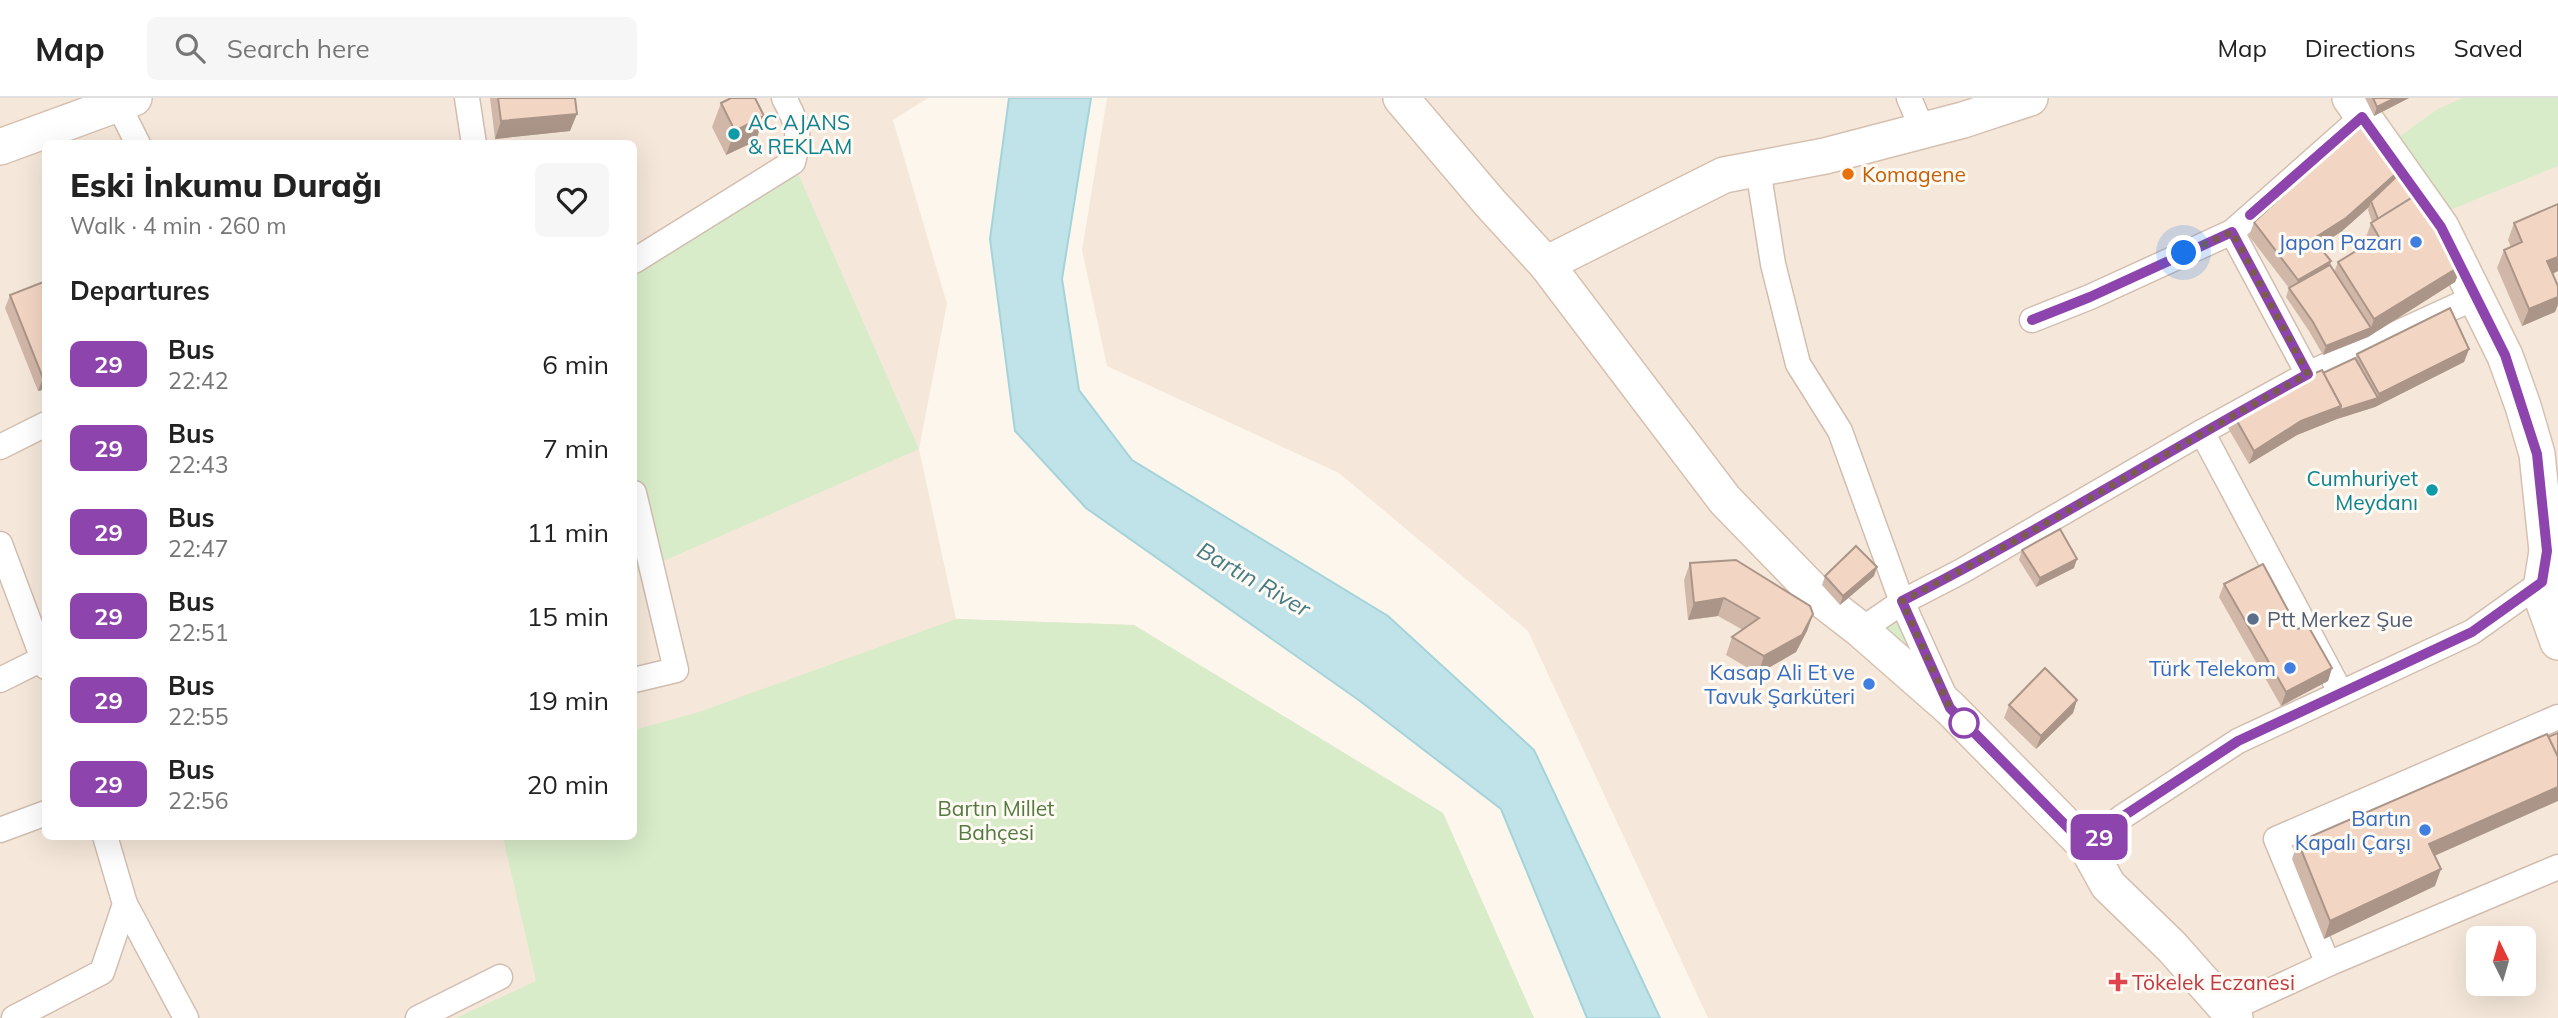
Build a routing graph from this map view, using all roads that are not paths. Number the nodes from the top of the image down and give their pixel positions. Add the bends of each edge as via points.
1 (467, 98) edge
2 (784, 98) edge
3 (1401, 98) edge
4 (1909, 98) edge
5 (2030, 98) edge
6 (122, 100) edge
7 (2356, 107) edge
8 (1923, 131) junction
9 (137, 140) edge
10 (473, 140) edge
11 (0, 147) edge
12 (1758, 169) junction
13 (2232, 232) junction
14 (637, 259) edge
15 (1546, 264) junction
16 (2476, 297) junction
17 (2032, 320) dead end
18 (2308, 374) junction
19 (42, 426) edge
20 (2202, 432) junction
21 (0, 447) edge
22 (637, 506) edge
23 (0, 544) edge
24 (2542, 582) junction
25 (1902, 601) junction
26 (1861, 629) junction
27 (2558, 642) edge
28 (42, 658) edge
29 (42, 664) edge
30 (637, 679) edge
31 (0, 680) edge
32 (2341, 692) junction
33 (1950, 708) junction
34 (2558, 717) edge
35 (42, 814) edge
36 (0, 830) edge
37 (106, 840) edge
38 (2087, 847) junction
39 (2558, 867) edge
40 (125, 904) junction
41 (2328, 964) junction
42 (500, 977) dead end
43 (2231, 1014) edge
44 (14, 1018) edge
45 (186, 1018) edge
46 (418, 1018) edge

1 - 10 street
2 - 14 street via 797,123 793,162
3 - 15 street
4 - 8 street
5 - 8 street
6 - 9 street
6 - 11 street
7 - 13 street
7 - 16 street via 2441,227
8 - 12 street
12 - 15 street via 1724,175
12 - 25 street via 1773,264 1798,364 1840,431
13 - 17 street
13 - 18 street
15 - 26 street via 1725,500 1821,599
16 - 18 street
16 - 24 street via 2505,355 2537,454 2547,551
18 - 20 street
19 - 21 street
20 - 25 street
20 - 32 street
22 - 30 street via 676,670
23 - 28 street
24 - 27 street
24 - 32 street via 2472,632
25 - 26 street
25 - 33 street
26 - 33 street
29 - 31 street
32 - 38 street via 2238,741 2122,817
33 - 38 street
34 - 41 street via 2276,839
35 - 36 street
37 - 40 street
38 - 43 street via 2108,885 2172,947
39 - 41 street
40 - 44 street via 102,972
40 - 45 street
41 - 43 street
42 - 46 street

